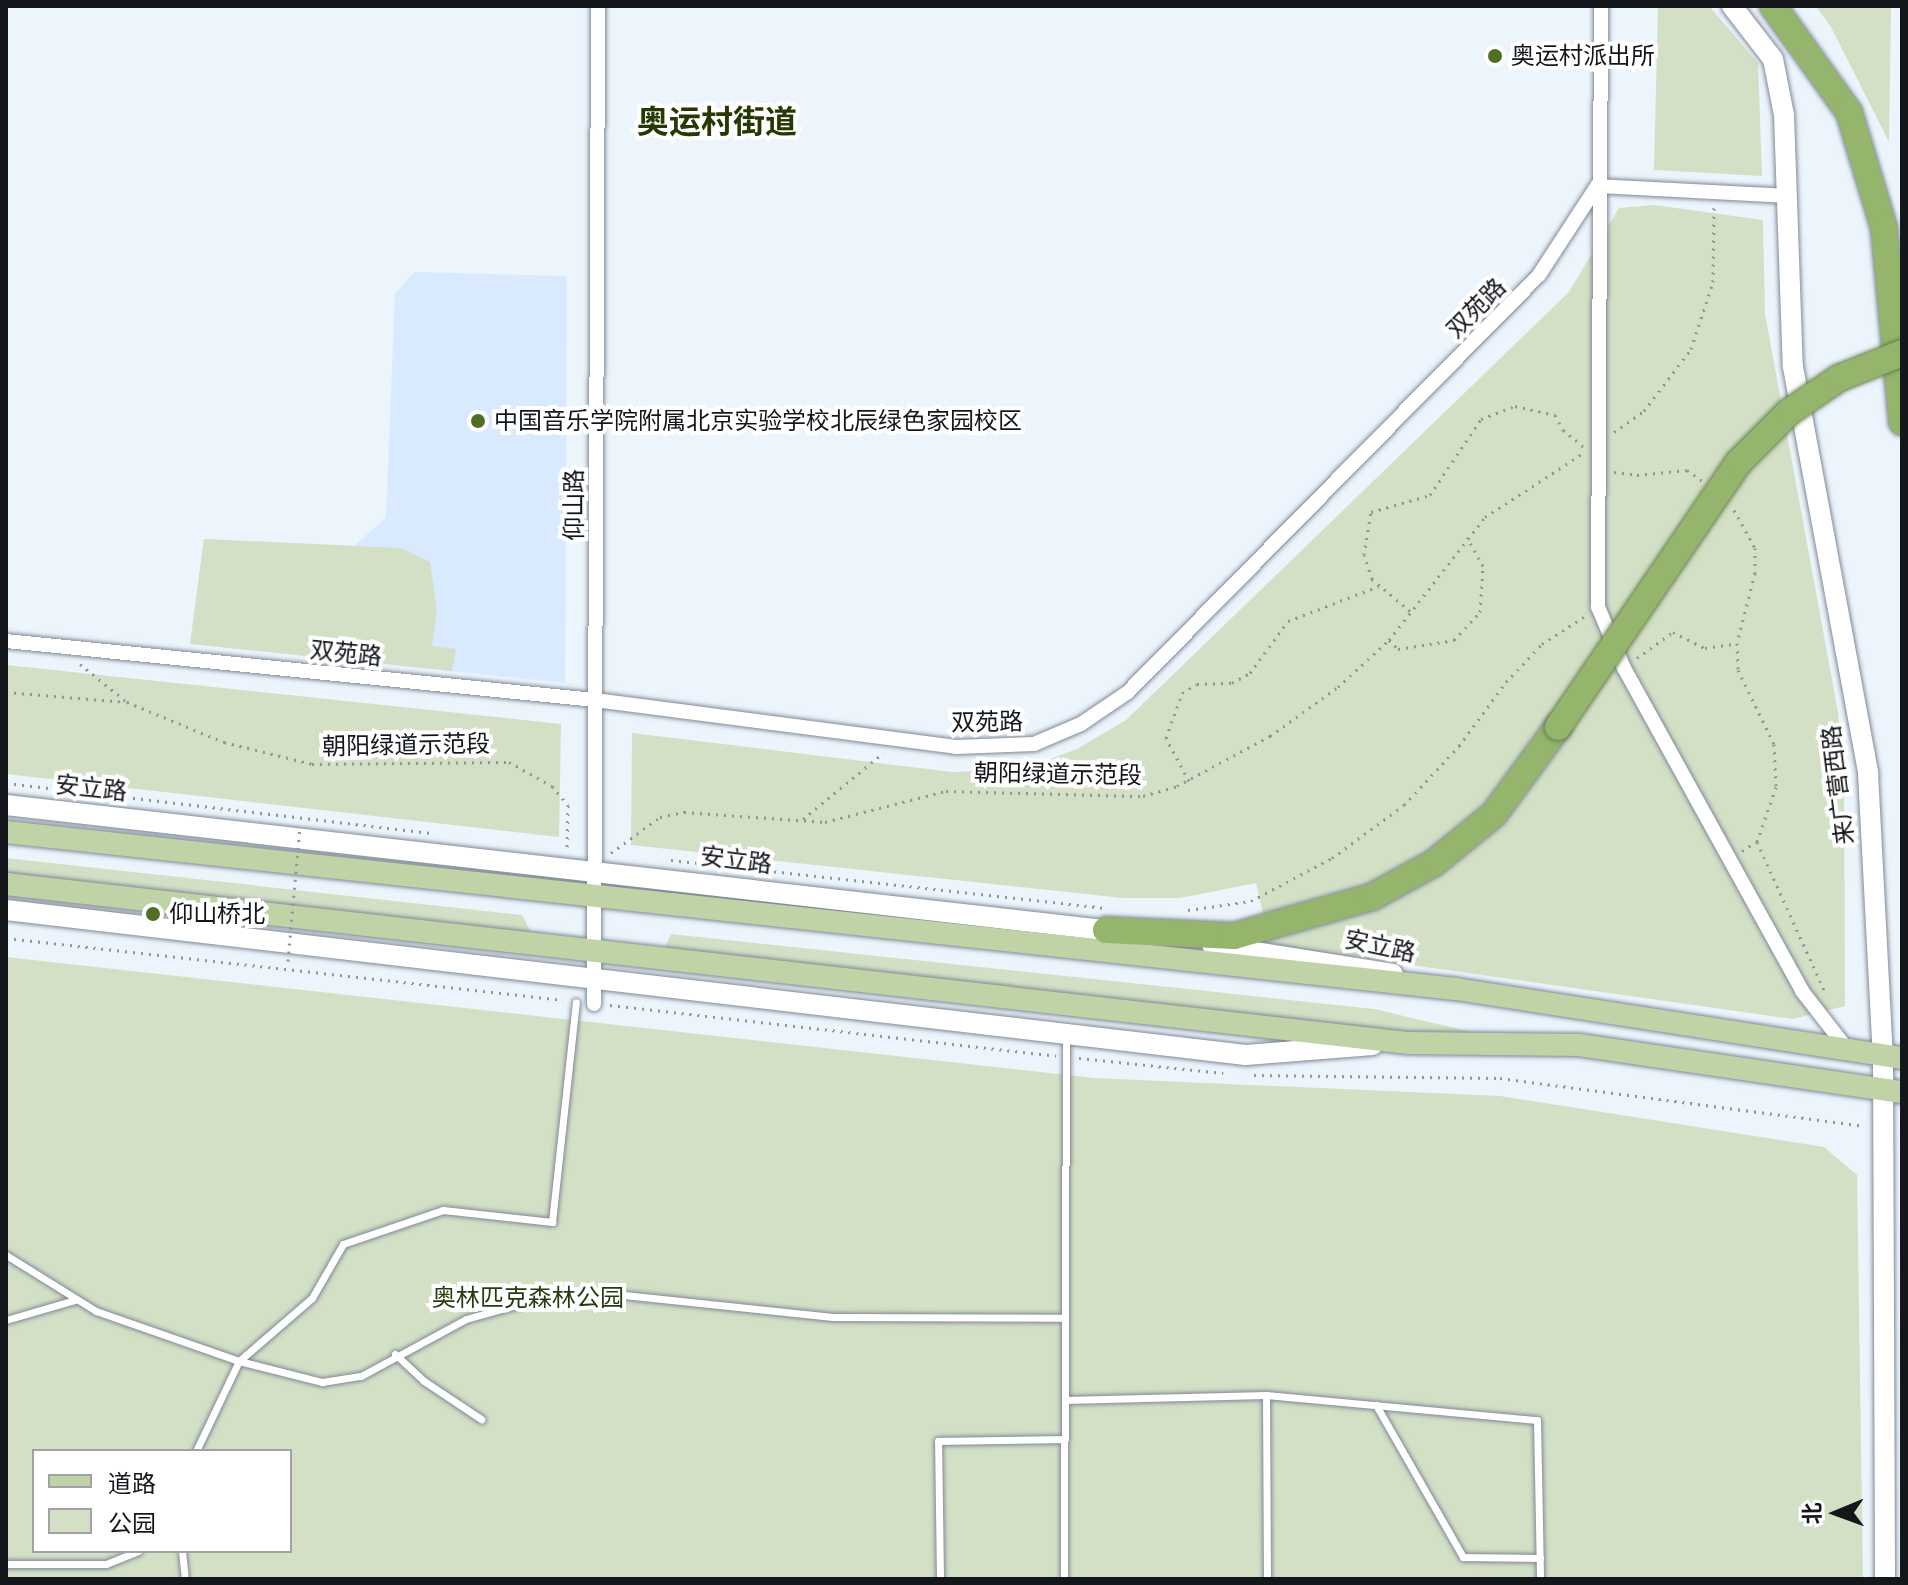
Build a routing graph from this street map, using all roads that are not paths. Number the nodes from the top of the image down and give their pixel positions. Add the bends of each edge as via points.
1 (598, 6) edge
2 (1601, 6) edge
3 (1732, 6) edge
4 (1773, 6) edge
5 (1597, 186) junction
6 (1787, 196) junction
7 (1902, 353) edge
8 (1902, 422) edge
9 (6, 641) edge
10 (595, 700) junction
11 (6, 805) edge
12 (6, 832) edge
13 (595, 860) junction
14 (6, 884) edge
15 (594, 897) junction
16 (6, 910) edge
17 (1106, 919) junction
18 (594, 948) junction
19 (594, 976) junction
20 (1456, 989) junction
21 (576, 1002) dead end
22 (594, 1004) dead end
23 (1067, 1035) junction
24 (1409, 1043) junction
25 (1848, 1050) junction
26 (1892, 1057) edge
27 (1892, 1090) edge
28 (1893, 1197) edge
29 (6, 1255) edge
30 (75, 1300) junction
31 (1065, 1318) junction
32 (6, 1320) edge
33 (395, 1354) junction
34 (239, 1361) junction
35 (1266, 1395) junction
36 (1065, 1400) junction
37 (1376, 1405) junction
38 (481, 1419) dead end
39 (1065, 1439) junction
40 (197, 1449) edge
41 (133, 1553) edge
42 (182, 1553) edge
43 (1540, 1558) junction
44 (6, 1564) edge
45 (185, 1579) edge
46 (940, 1579) edge
47 (1064, 1579) edge
48 (1267, 1579) edge
49 (1540, 1579) edge
50 (1885, 1579) edge

1 - 10 street, 仰山路
2 - 5 street
3 - 6 street, 来广营西路 via 1773,59 1784,115
4 - 8 highway via 1849,112 1884,228
5 - 6 street
5 - 10 street, 双苑路 via 1539,275 1128,692 1081,724 1034,744 956,747
5 - 25 street via 1598,607 1624,668 1802,991
6 - 26 street, 来广营西路 via 1793,367 1868,773
7 - 17 highway, bridge via 1839,378 1789,412 1739,462 1494,814 1434,863 1372,897 1234,936
9 - 10 street, 双苑路
10 - 13 street, 仰山路
11 - 13 street, 安立路
12 - 15 main road, 安立路
13 - 15 street, 仰山路
13 - 17 street, 安立路
14 - 18 main road
15 - 18 street, 仰山路
15 - 20 main road, 安立路
16 - 19 street
17 - 20 street, 安立路
18 - 19 street, 仰山路
18 - 24 main road
19 - 22 street, 仰山路
19 - 23 street
20 - 25 main road, 安立路
21 - 34 lane via 552,1222 443,1210 343,1244 312,1298
23 - 24 street via 1246,1055
23 - 31 lane
24 - 27 main road via 1579,1045
25 - 26 main road, 安立路
26 - 27 street, 来广营西路
27 - 28 street, 来广营西路
28 - 50 street, 来广营西路
29 - 30 lane
30 - 32 lane
30 - 34 lane
31 - 33 lane via 833,1317 605,1293 534,1300 466,1319
31 - 36 lane
33 - 34 lane via 361,1376 322,1382
33 - 38 lane via 424,1381
34 - 40 lane
35 - 36 lane
35 - 37 lane
35 - 48 lane
36 - 39 lane
37 - 43 lane via 1463,1557
37 - 43 lane via 1537,1420
39 - 46 lane via 938,1441
39 - 47 lane
41 - 44 lane via 106,1564
42 - 45 lane
43 - 49 lane

